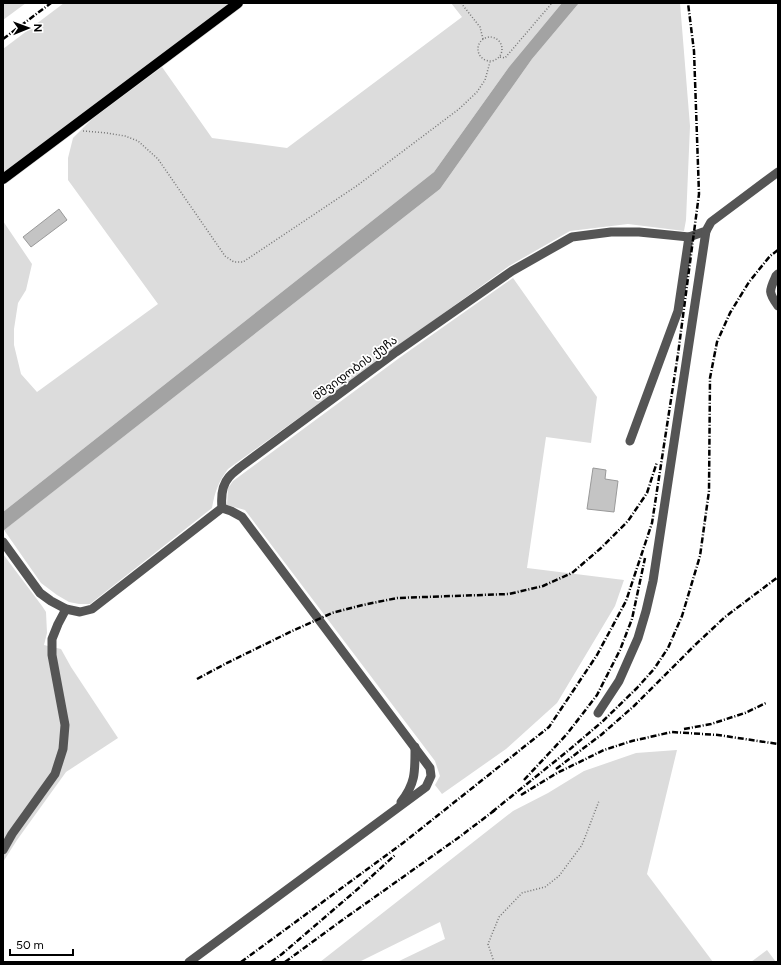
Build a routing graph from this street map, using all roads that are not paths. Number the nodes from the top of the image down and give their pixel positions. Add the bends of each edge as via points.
1 (238, 3) edge
2 (778, 172) edge
3 (3, 179) edge
4 (706, 231) junction
5 (689, 237) junction
6 (778, 274) edge
7 (778, 306) edge
8 (630, 441) dead end
9 (222, 508) junction
10 (3, 542) edge
11 (66, 609) junction
12 (598, 713) dead end
13 (415, 748) junction
14 (394, 810) junction
15 (3, 850) edge
16 (189, 962) edge

1 - 3 main road
2 - 4 street, მშვიდობის ქუჩა via 711,222
4 - 5 street, მშვიდობის ქუჩა
4 - 12 street via 653,581 638,638 619,681
5 - 8 street via 678,311
5 - 9 street, მშვიდობის ქუჩა via 639,232 611,232 572,237 512,272 396,352 239,468 228,478 225,485 221,499
6 - 7 street via 770,288 771,297
9 - 11 street via 92,610 80,612
9 - 13 street via 242,517
10 - 11 street via 40,593
11 - 15 street via 52,640 52,655 65,725 63,748 55,774
13 - 14 street via 412,784
13 - 14 street via 430,768 431,776 426,787
14 - 16 street

